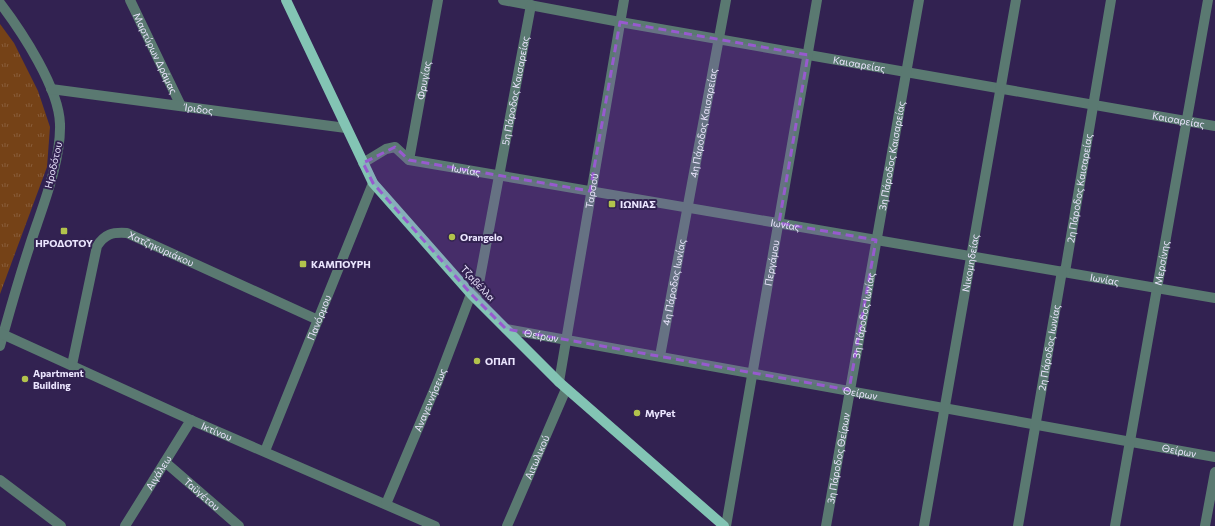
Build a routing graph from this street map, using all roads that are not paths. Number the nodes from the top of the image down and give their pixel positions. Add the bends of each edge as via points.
1 (130, 0) edge
2 (286, 0) edge
3 (438, 0) edge
4 (503, 0) edge
5 (624, 0) edge
6 (726, 0) edge
7 (817, 0) edge
8 (919, 0) edge
9 (1016, 0) edge
10 (1112, 0) edge
11 (1208, 0) edge
12 (0, 4) edge
13 (531, 5) junction
14 (620, 22) junction
15 (719, 39) junction
16 (808, 54) junction
17 (907, 72) junction
18 (1001, 88) junction
19 (51, 89) junction
20 (1093, 105) junction
21 (181, 106) junction
22 (1186, 121) junction
23 (1215, 126) edge
24 (346, 128) junction
25 (409, 160) junction
26 (363, 163) junction
27 (498, 175) junction
28 (373, 183) junction
29 (590, 191) junction
30 (687, 207) junction
31 (779, 223) junction
32 (876, 240) junction
33 (971, 256) junction
34 (1064, 272) junction
35 (1157, 288) junction
36 (474, 297) junction
37 (1215, 298) edge
38 (318, 320) junction
39 (506, 329) junction
40 (2, 334) edge
41 (565, 339) junction
42 (0, 346) edge
43 (660, 356) junction
44 (72, 365) junction
45 (753, 373) junction
46 (562, 386) junction
47 (849, 390) junction
48 (944, 408) junction
49 (191, 420) junction
50 (1034, 424) junction
51 (1130, 441) junction
52 (265, 451) junction
53 (1215, 457) edge
54 (164, 462) junction
55 (1215, 472) edge
56 (0, 480) edge
57 (386, 504) junction
58 (60, 526) edge
59 (125, 526) edge
60 (239, 526) edge
61 (435, 526) edge
62 (507, 526) edge
63 (725, 526) edge
64 (826, 526) edge
65 (924, 526) edge
66 (1018, 526) edge
67 (1114, 526) edge
68 (1205, 526) edge

1 - 21 street, Μαρτύρων Δράμας
2 - 24 main road, Τζαβέλλα
3 - 25 street, Φρυγίας
4 - 13 street, Καισαρείας
5 - 14 street, Ταρσού
6 - 15 street, 4η Πάροδος Καισαρείας
7 - 16 street, Περγάμου
8 - 17 street, 3η Πάροδος Καισαρείας
9 - 18 street, Νικομηδείας
10 - 20 street, 2η Πάροδος Καισαρείας
11 - 22 street, Μερσίνης
12 - 19 street, Ηροδότου via 38,62
13 - 14 street, Καισαρείας
13 - 27 street, 5η Πάροδος Καισαρείας
14 - 15 street, Καισαρείας
14 - 29 street, Ταρσού
15 - 16 street, Καισαρείας
15 - 30 street, 4η Πάροδος Καισαρείας
16 - 17 street, Καισαρείας
16 - 31 street, Περγάμου
17 - 18 street, Καισαρείας
17 - 32 street, 3η Πάροδος Καισαρείας
18 - 20 street, Καισαρείας
18 - 33 street, Νικομηδείας
19 - 21 street, Ίριδος
19 - 40 street, Ηροδότου via 60,123 59,148 41,214
20 - 22 street, Καισαρείας
20 - 34 street, 2η Πάροδος Καισαρείας
21 - 24 street, Ίριδος
22 - 23 street, Καισαρείας
22 - 35 street, Μερσίνης
24 - 26 main road, Τζαβέλλα
25 - 26 street via 395,147 386,149
25 - 27 street, Ιωνίας
26 - 28 main road, Τζαβέλλα
27 - 29 street, Ιωνίας
27 - 36 street, 5η Πάροδος Καισαρείας
28 - 36 main road, Τζαβέλλα
28 - 38 street, Πανόρμου
29 - 30 street, Ιωνίας
29 - 41 street, Ταρσού
30 - 31 street, Ιωνίας
30 - 43 street, 4η Πάροδος Ιωνίας
31 - 32 street, Ιωνίας
31 - 45 street, Περγάμου
32 - 33 street, Ιωνίας
32 - 47 street, 3η Πάροδος Ιωνίας
33 - 34 street, Ιωνίας
33 - 48 street, Νικομηδείας
34 - 35 street, Ιωνίας
34 - 50 street, 2η Πάροδος Ιωνίας
35 - 37 street, Ιωνίας
35 - 51 street, Μερσίνης
36 - 39 main road, Τζαβέλλα
36 - 57 street, Αναγεννήσεως
38 - 44 street, Χατζηκυριάκου via 127,233 113,232 103,237 97,246
38 - 52 street, Πανόρμου
39 - 41 street, Θείρων
39 - 46 main road, Τζαβέλλα
40 - 42 street, Ηροδότου
40 - 44 street, Ικτίνου
41 - 43 street, Θείρων
41 - 46 street, Ταρσού
43 - 45 street, Θείρων
44 - 49 street, Ικτίνου
45 - 47 street, Θείρων
45 - 63 street, Περγάμου
46 - 62 street, Αιτωλικού
46 - 63 main road, Τζαβέλλα
47 - 48 street, Θείρων
47 - 64 street, 3η Πάροδος Θείρων
48 - 50 street, Θείρων
48 - 65 street, Νικομηδείας
49 - 52 street, Ικτίνου
49 - 54 street, Αιγάλεω
50 - 51 street, Θείρων
50 - 66 street, 2η Πάροδος Ιωνίας
51 - 53 street, Θείρων
51 - 67 street, Μερσίνης
52 - 57 street, Ικτίνου
54 - 59 street, Αιγάλεω
54 - 60 street, Ταϋγέτου
55 - 68 street
56 - 58 street
57 - 61 street, Ικτίνου

